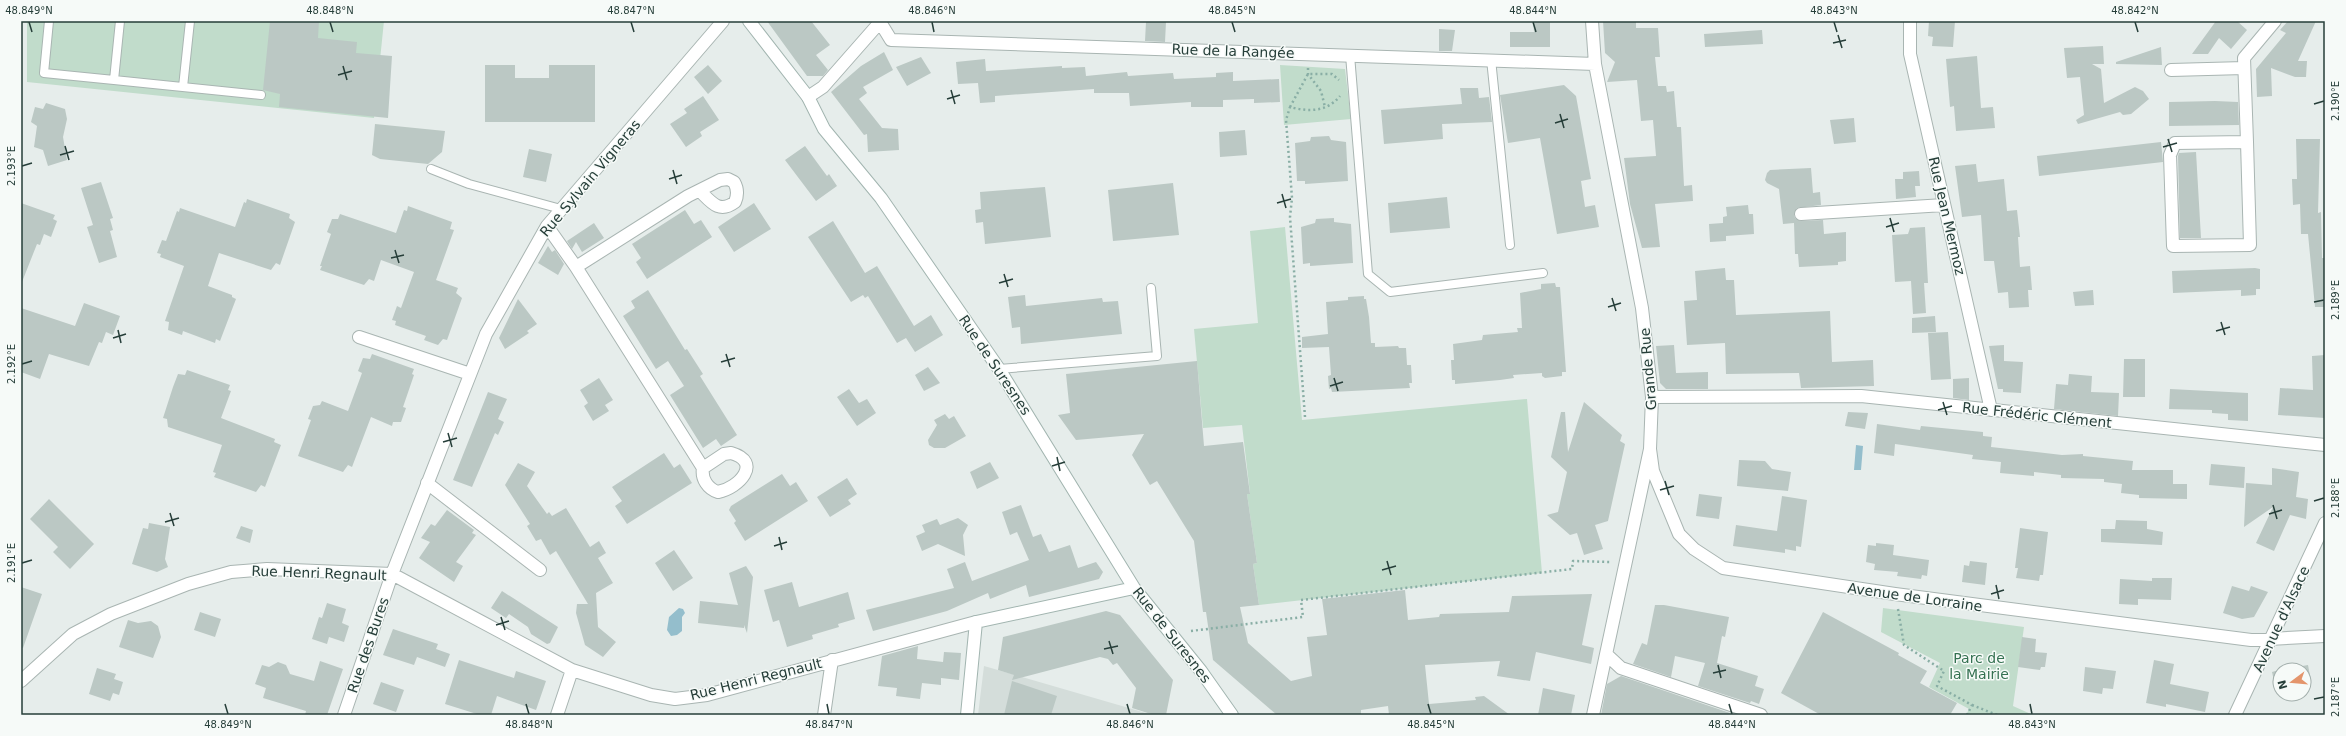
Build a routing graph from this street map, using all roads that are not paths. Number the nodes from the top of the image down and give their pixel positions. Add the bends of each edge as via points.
1 (49, 21) edge
2 (120, 21) edge
3 (190, 21) edge
4 (724, 21) edge
5 (749, 21) edge
6 (1592, 21) edge
7 (1910, 21) edge
8 (2275, 21) edge
9 (880, 22) edge
10 (1350, 54) junction
11 (1491, 59) junction
12 (2244, 63) junction
13 (1595, 64) junction
14 (2171, 70) dead end
15 (114, 80) junction
16 (183, 87) junction
17 (261, 95) dead end
18 (808, 97) junction
19 (2247, 142) junction
20 (431, 169) dead end
21 (700, 191) dead end
22 (1944, 205) junction
23 (561, 209) junction
24 (1801, 214) dead end
25 (547, 226) junction
26 (1510, 245) dead end
27 (576, 267) junction
28 (1543, 272) dead end
29 (1151, 288) dead end
30 (359, 337) dead end
31 (999, 369) junction
32 (470, 374) junction
33 (1652, 397) junction
34 (1991, 410) junction
35 (2325, 444) edge
36 (1650, 449) junction
37 (703, 468) dead end
38 (427, 483) junction
39 (2325, 522) edge
40 (540, 570) dead end
41 (392, 574) junction
42 (1134, 588) junction
43 (976, 622) junction
44 (2325, 636) edge
45 (2272, 640) junction
46 (1607, 655) junction
47 (832, 660) junction
48 (572, 670) junction
49 (21, 681) edge
50 (344, 715) edge
51 (557, 715) edge
52 (824, 715) edge
53 (966, 715) edge
54 (1232, 715) edge
55 (1594, 715) edge
56 (1761, 715) edge
57 (2236, 715) edge

1 - 15 lane via 44,74
2 - 15 lane
3 - 16 lane
4 - 23 street, Rue Sylvain Vigneras
5 - 18 street, Rue de Suresnes
6 - 13 street, Grande Rue
7 - 22 street, Rue Jean Mermoz via 1910,54
8 - 12 street
9 - 10 street, Rue de la Rangée via 891,40
9 - 18 street via 823,86
10 - 11 street, Rue de la Rangée
10 - 28 lane via 1368,274 1390,292
11 - 13 street, Rue de la Rangée
11 - 26 lane
12 - 14 street
12 - 19 street
13 - 33 street, Grande Rue via 1642,308
15 - 16 lane
16 - 17 lane
18 - 31 street, Rue de Suresnes via 824,129 881,198
19 - 19 street via 2250,245 2173,246 2170,156 2175,143
20 - 23 lane via 469,184
21 - 27 street
22 - 24 street
22 - 34 street, Rue Jean Mermoz
23 - 25 street, Rue Sylvain Vigneras
25 - 27 street
25 - 32 street, Rue Sylvain Vigneras via 486,334
27 - 37 street
29 - 31 lane via 1157,356
30 - 32 street
31 - 42 street, Rue de Suresnes
32 - 38 street, Rue Sylvain Vigneras
33 - 34 street, Rue Frédéric Clément via 1861,396
33 - 36 street, Grande Rue
34 - 35 street, Rue Frédéric Clément
36 - 45 street, Avenue de Lorraine via 1656,481 1679,534 1714,565 1736,572 2250,640
36 - 46 street, Grande Rue
38 - 40 street
38 - 41 street, Rue Sylvain Vigneras
39 - 45 street, Avenue d'Alsace
41 - 48 street, Rue Henri Regnault
41 - 49 street, Rue Henri Regnault via 267,568 230,572 188,584 111,614 73,634
41 - 50 street, Rue des Bures
42 - 43 street, Rue Henri Regnault
42 - 54 street, Rue de Suresnes via 1201,671
43 - 47 street, Rue Henri Regnault
43 - 53 street
44 - 45 street, Avenue de Lorraine
45 - 57 street, Avenue d'Alsace
46 - 55 street, Grande Rue
46 - 56 street via 1621,668
47 - 48 street, Rue Henri Regnault via 706,695 675,699 651,695
47 - 52 street
48 - 51 street

